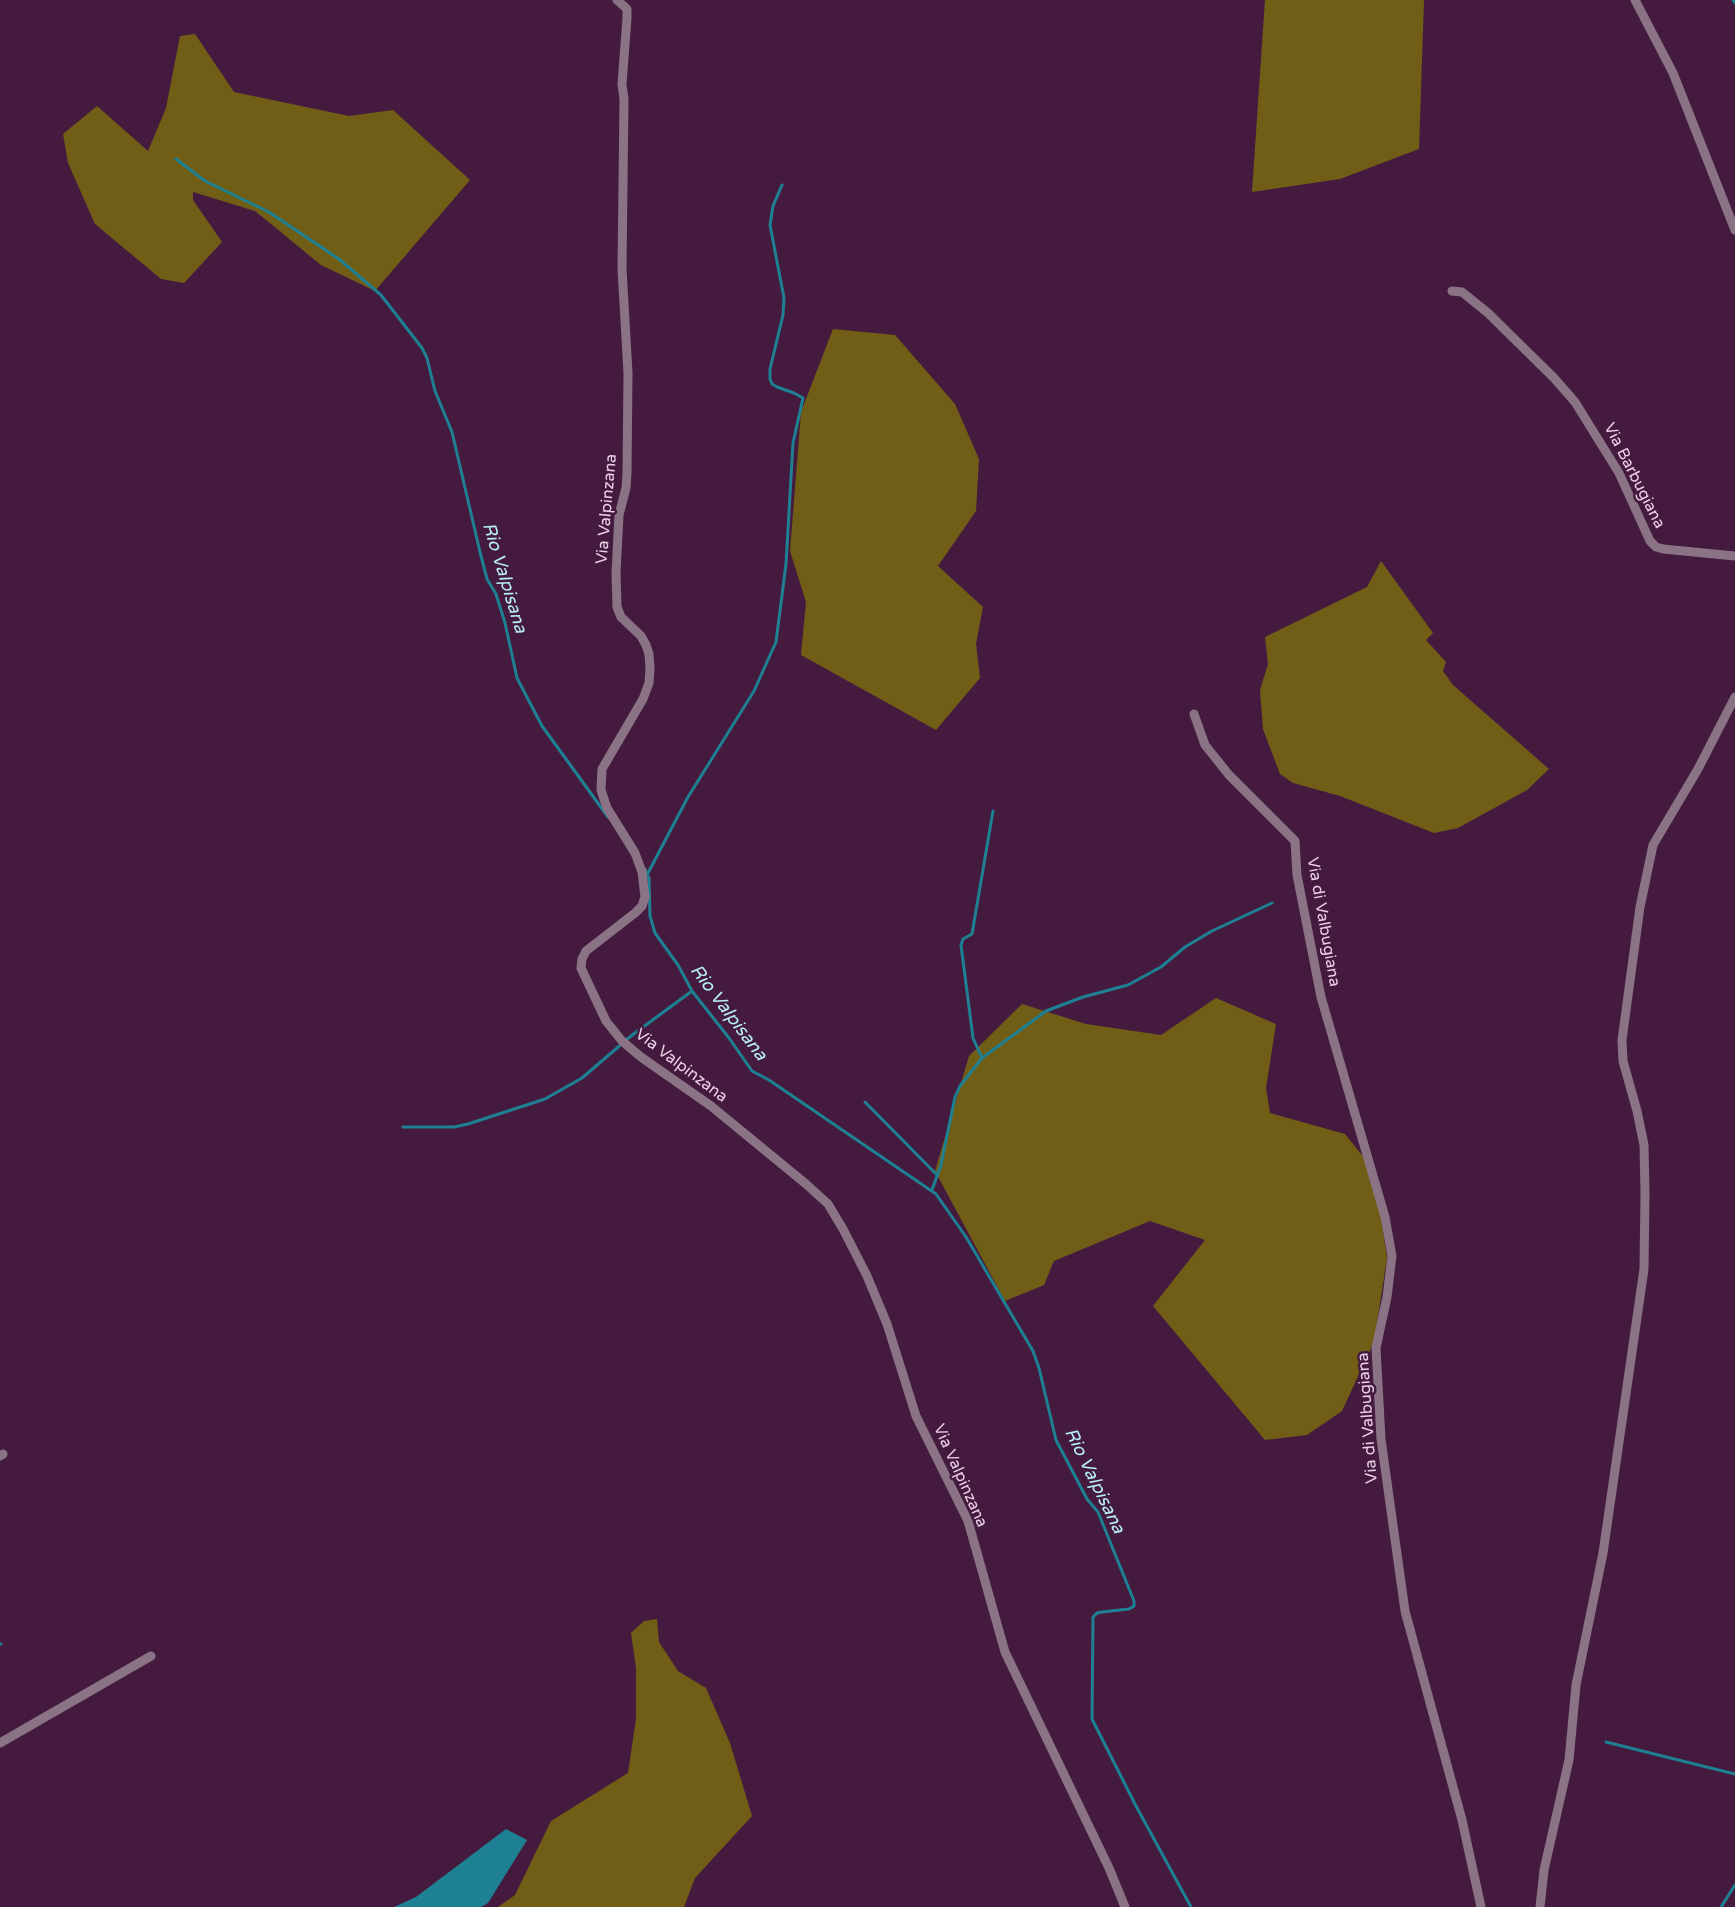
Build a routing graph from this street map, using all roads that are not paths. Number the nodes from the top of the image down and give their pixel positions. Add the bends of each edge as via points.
1 (617, 0) edge
2 (1635, 0) edge
3 (1735, 230) edge
4 (1452, 291) dead end
5 (1735, 556) edge
6 (1735, 697) edge
7 (1194, 714) dead end
8 (151, 1656) dead end
9 (0, 1743) edge
10 (1125, 1907) edge
11 (1481, 1907) edge
12 (1540, 1907) edge

1 - 10 street, Via Valpinzana via 627,9 622,84 622,269 628,374 627,473 619,515 616,573 621,617 640,636 649,654 650,669 643,699 602,769 601,790 607,808 635,853 645,897 635,913 586,951 581,968 606,1021 622,1041 711,1106 806,1184 828,1204 843,1229 887,1324 916,1416 968,1521 1005,1652
2 - 3 street via 1673,73
4 - 5 street, Via Barbugiana via 1462,292 1488,313 1575,402 1619,473 1656,547
6 - 12 street via 1656,839 1640,907 1622,1040 1623,1060 1644,1145 1644,1269 1606,1532 1576,1685 1569,1760 1546,1858
7 - 11 street, Via di Valbugiana via 1205,745 1229,775 1295,841 1297,875 1321,998 1385,1216 1392,1256 1376,1348 1381,1439 1405,1611 1462,1820
8 - 9 street

